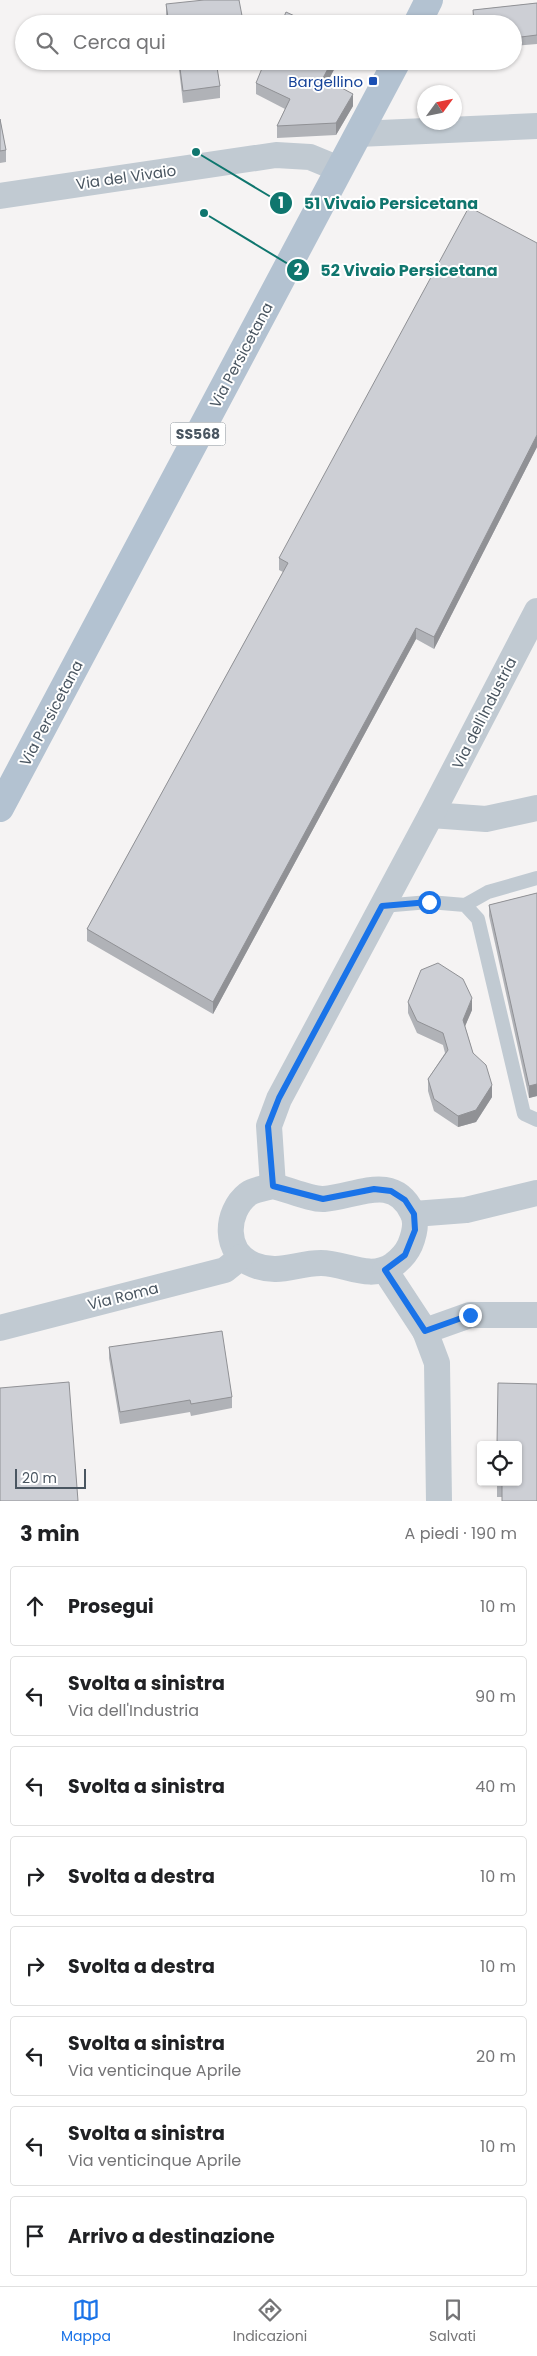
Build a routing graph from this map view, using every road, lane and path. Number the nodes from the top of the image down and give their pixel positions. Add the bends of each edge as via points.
1 (429, 0) edge
2 (422, 15) edge
3 (392, 70) edge
4 (537, 126) edge
5 (358, 134) junction
6 (340, 169) junction
7 (0, 196) edge
8 (537, 611) edge
9 (0, 808) edge
10 (537, 808) edge
11 (431, 815) junction
12 (537, 878) edge
13 (465, 904) junction
14 (382, 906) junction
15 (537, 1120) edge
16 (273, 1186) junction
17 (537, 1193) edge
18 (414, 1214) junction
19 (242, 1257) junction
20 (385, 1270) junction
21 (537, 1316) edge
22 (0, 1328) edge
23 (425, 1331) junction
24 (439, 1501) edge

1 - 2 main road
3 - 5 main road, Via Persicetana / SS568
4 - 5 street
5 - 6 main road, Via Persicetana / SS568
6 - 7 street, Via del Vivaio via 310,157 276,156
6 - 9 main road, Via Persicetana / SS568
8 - 11 street, Via dell'Industria
10 - 11 street via 486,819
11 - 14 street, Via dell'Industria
12 - 13 lane via 488,892
13 - 14 lane via 429,902
13 - 15 lane via 478,918 524,1114
14 - 16 street, Via dell'Industria via 279,1098 268,1126
16 - 18 street via 323,1199 374,1189 391,1191 405,1200
16 - 19 street via 250,1193 236,1206 230,1239
17 - 18 street via 466,1210
18 - 20 street via 415,1230 408,1250
19 - 20 street via 252,1265 267,1269 288,1270 312,1263 328,1263 367,1273
19 - 22 street, Via Roma via 225,1270
20 - 23 street
21 - 23 street via 470,1315
23 - 24 street via 437,1363

